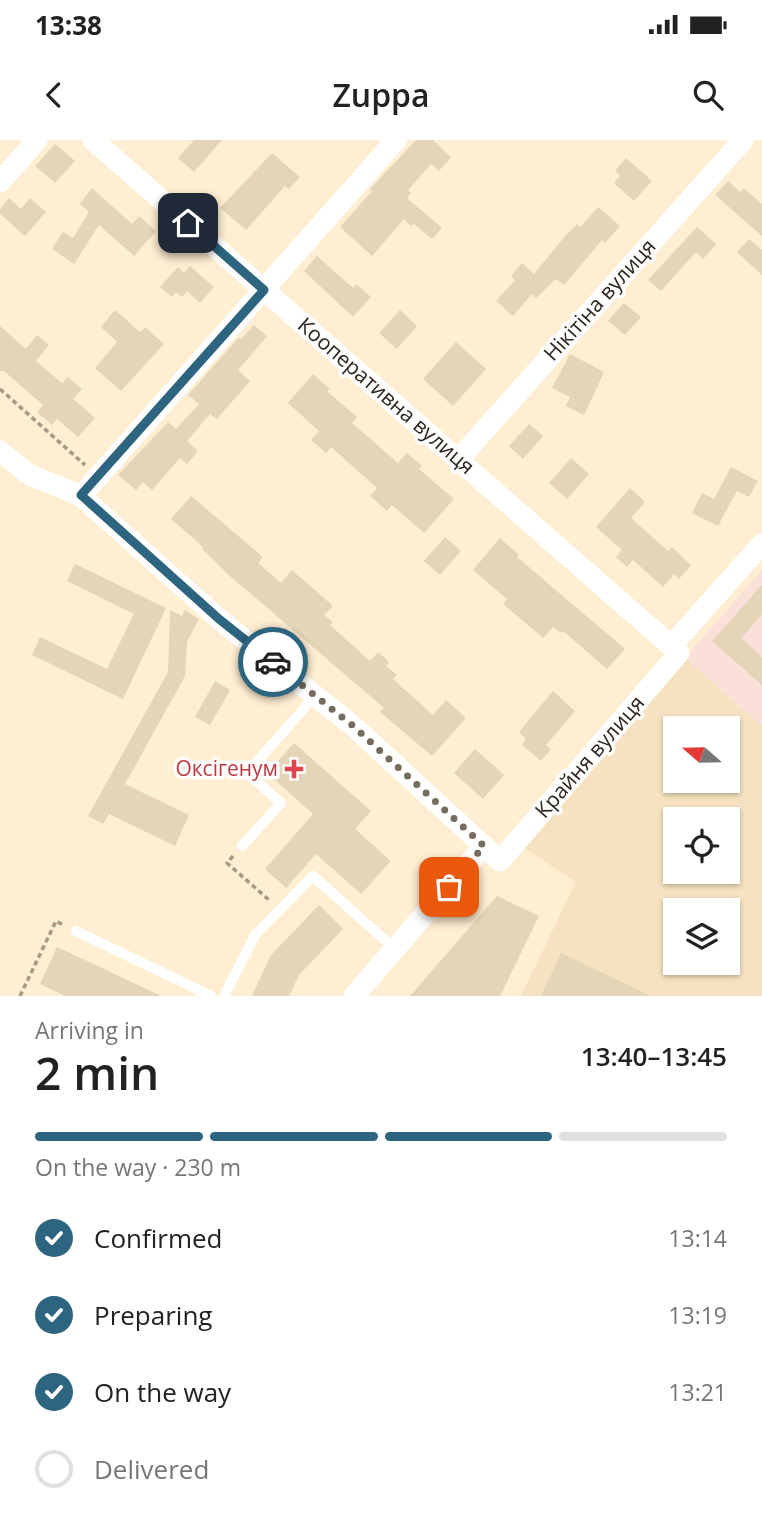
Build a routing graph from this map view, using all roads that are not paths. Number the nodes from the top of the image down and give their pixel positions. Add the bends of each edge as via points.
1 (37, 140) edge
2 (93, 140) edge
3 (396, 140) edge
4 (743, 140) edge
5 (0, 182) edge
6 (264, 290) junction
7 (0, 451) edge
8 (458, 460) junction
9 (81, 495) junction
10 (762, 544) edge
11 (675, 650) junction
12 (316, 696) junction
13 (242, 846) dead end
14 (484, 846) junction
15 (76, 931) dead end
16 (395, 949) junction
17 (211, 996) edge
18 (224, 996) edge
19 (354, 996) edge

1 - 5 street
2 - 6 street, Кооперативна вулиця
3 - 6 street
4 - 8 street, Нікітіна вулиця
6 - 8 street, Кооперативна вулиця
6 - 9 street
7 - 9 street via 28,474
8 - 11 street, Кооперативна вулиця
9 - 12 street via 219,619
10 - 11 street, Крайня вулиця
11 - 14 street, Крайня вулиця via 500,861
12 - 13 lane via 247,773 281,803
12 - 14 street
14 - 16 street
15 - 17 lane
16 - 18 lane via 313,876 254,935
16 - 19 street

